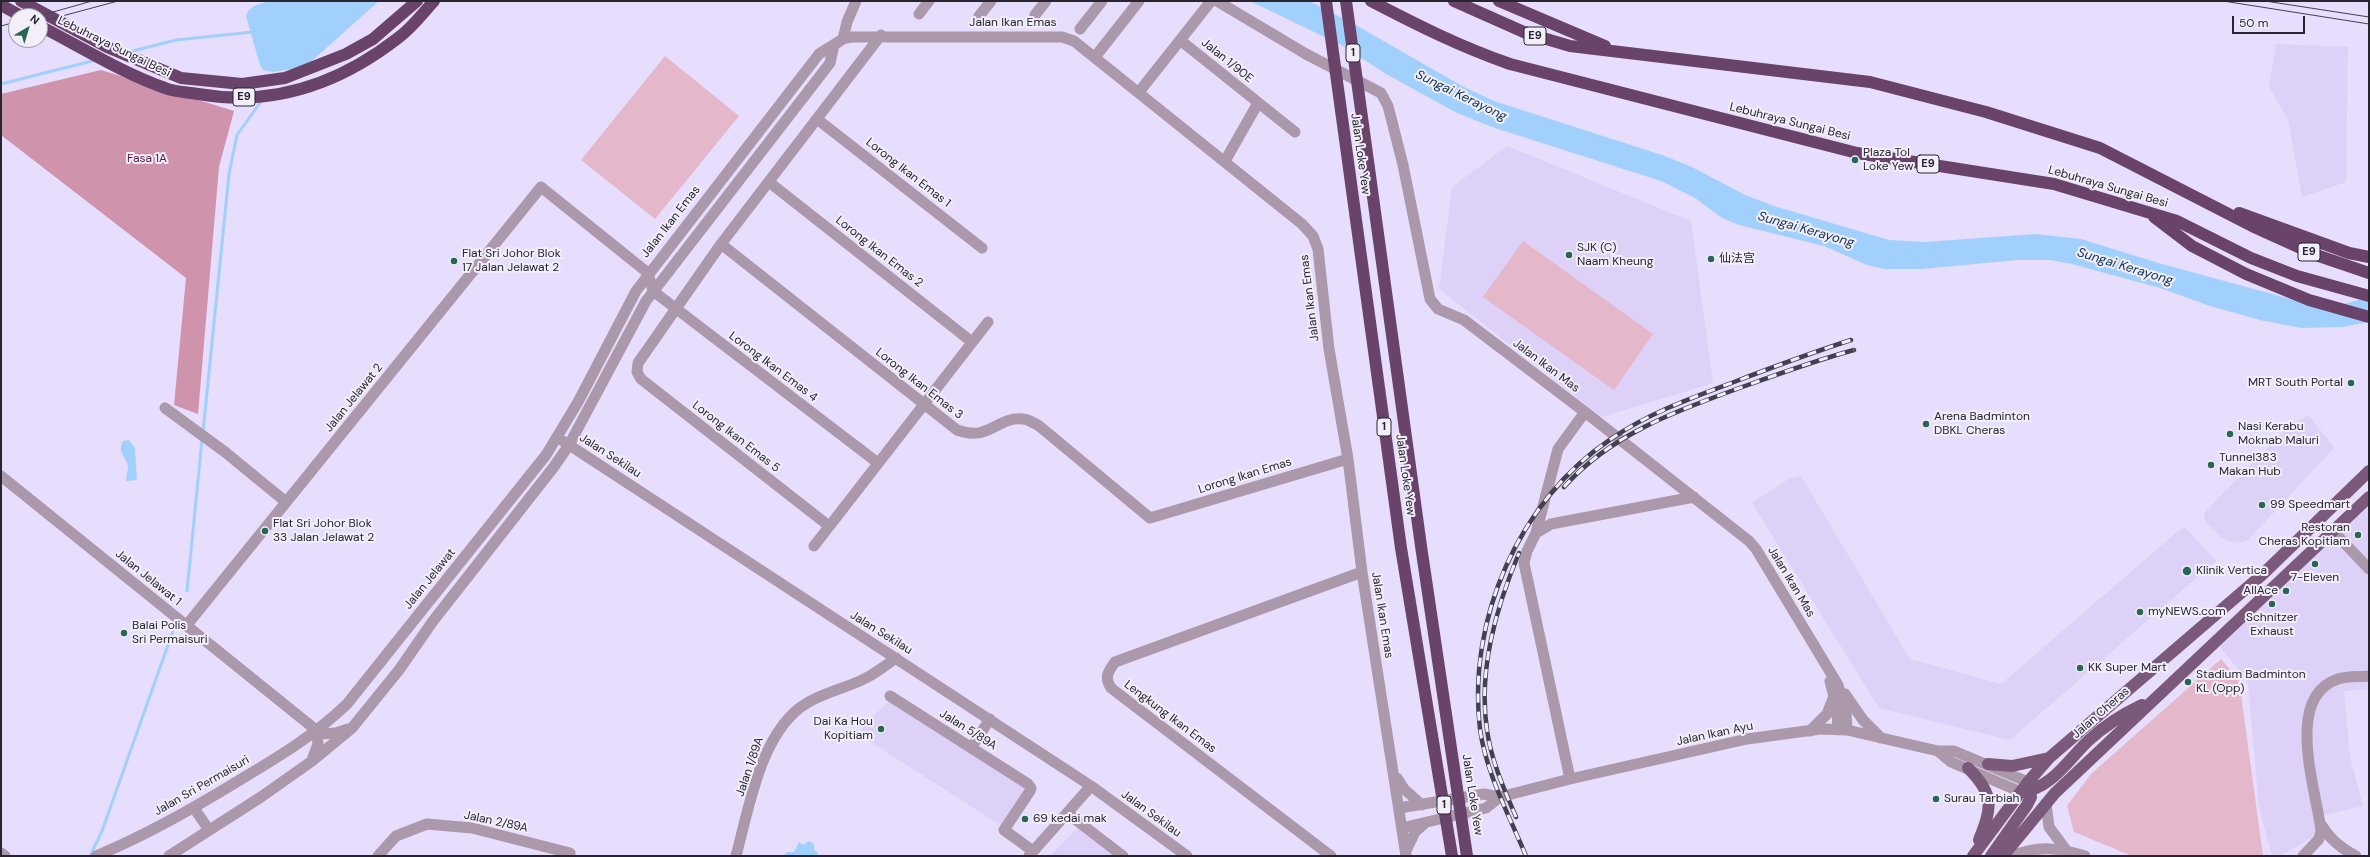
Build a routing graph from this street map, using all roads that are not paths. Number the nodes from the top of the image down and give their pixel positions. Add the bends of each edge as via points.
1 (21, 1) edge
2 (417, 1) edge
3 (434, 1) edge
4 (856, 1) edge
5 (929, 1) edge
6 (991, 1) edge
7 (1046, 1) edge
8 (1102, 1) edge
9 (1139, 1) edge
10 (1211, 1) edge
11 (1217, 1) edge
12 (1326, 1) edge
13 (1346, 1) edge
14 (1371, 1) edge
15 (1454, 1) edge
16 (1499, 1) edge
17 (919, 14) dead end
18 (1035, 15) dead end
19 (979, 16) dead end
20 (1080, 29) dead end
21 (48, 30) edge
22 (881, 35) junction
23 (1180, 40) junction
24 (839, 42) junction
25 (1620, 52) junction
26 (1095, 57) junction
27 (1139, 92) junction
28 (1258, 102) junction
29 (818, 119) junction
30 (1295, 132) dead end
31 (1225, 161) junction
32 (769, 182) junction
33 (2196, 198) junction
34 (2147, 212) junction
35 (721, 244) junction
36 (982, 248) dead end
37 (2369, 257) edge
38 (648, 273) junction
39 (2369, 273) edge
40 (653, 291) junction
41 (2369, 296) edge
42 (675, 309) junction
43 (2369, 317) edge
44 (988, 322) dead end
45 (972, 342) junction
46 (924, 405) junction
47 (164, 408) dead end
48 (1585, 412) junction
49 (558, 437) junction
50 (569, 445) junction
51 (1348, 459) junction
52 (878, 463) junction
53 (2369, 471) edge
54 (1, 476) edge
55 (1694, 497) junction
56 (2369, 497) edge
57 (286, 502) junction
58 (1150, 518) joint
59 (828, 526) junction
60 (2334, 532) junction
61 (1536, 533) junction
62 (814, 546) dead end
63 (2369, 569) edge
64 (1362, 572) junction
65 (186, 626) junction
66 (896, 658) junction
67 (2369, 676) edge
68 (1836, 690) junction
69 (890, 696) dead end
70 (2150, 701) junction
71 (990, 719) junction
72 (352, 728) junction
73 (316, 730) junction
74 (1843, 730) junction
75 (1810, 731) junction
76 (1882, 738) junction
77 (971, 748) junction
78 (1938, 751) junction
79 (2049, 758) junction
80 (312, 761) junction
81 (1988, 764) junction
82 (1968, 768) junction
83 (1394, 773) junction
84 (1570, 779) junction
85 (1091, 786) junction
86 (2026, 788) junction
87 (1500, 797) junction
88 (2046, 804) junction
89 (1422, 805) junction
90 (194, 808) junction
91 (1399, 808) junction
92 (1067, 813) junction
93 (2320, 822) junction
94 (1425, 823) junction
95 (1402, 828) junction
96 (209, 830) junction
97 (2066, 850) junction
98 (1466, 851) edge
99 (1, 853) edge
100 (570, 853) dead end
101 (1031, 854) edge
102 (1451, 854) edge
103 (1406, 855) edge
104 (6, 856) edge
105 (96, 856) edge
106 (169, 856) edge
107 (378, 856) edge
108 (736, 856) edge
109 (1123, 856) edge
110 (1187, 856) edge
111 (1331, 856) edge
112 (1973, 856) edge
113 (1990, 856) edge
114 (2003, 856) edge
115 (2013, 856) edge
116 (2085, 856) edge
117 (2303, 856) edge
118 (2356, 856) edge

1 - 2 highway, Lebuhraya Sungai Besi / E9 via 107,47 181,78 242,84 285,78 346,54 373,39
3 - 21 highway, Lebuhraya Sungai Besi / E9 via 400,37 355,68 305,89 278,96 223,98 166,88
4 - 24 street
5 - 17 street
6 - 19 street
7 - 18 street
8 - 20 street
9 - 26 street
10 - 23 street
11 - 48 street, Jalan Ikan Mas via 1306,54 1382,93 1388,106 1403,165 1430,299 1438,309 1464,320
12 - 102 highway, Jalan Loke Yew / 1 via 1401,548
13 - 98 highway, Jalan Loke Yew / 1
14 - 34 highway, Lebuhraya Sungai Besi / E9 via 1429,32 1476,53 1560,78 1857,153 2054,184
15 - 25 highway, Lebuhraya Sungai Besi / E9 via 1526,33 1570,46
16 - 25 highway
22 - 24 street, Jalan Ikan Emas
22 - 26 street, Jalan Ikan Emas via 1064,37 1074,41
22 - 29 street
23 - 27 street
23 - 28 street, Jalan 1/90E
24 - 38 street, Jalan Ikan Emas via 819,54
24 - 40 street via 830,63
25 - 33 highway, Lebuhraya Sungai Besi / E9 via 1856,80 1886,86 1986,112 2100,148
26 - 27 street, Jalan Ikan Emas
27 - 31 street, Jalan Ikan Emas
28 - 30 street, Jalan 1/90E
28 - 31 street
29 - 32 street
29 - 36 street, Lorong Ikan Emas 1
31 - 51 street, Jalan Ikan Emas via 1313,236 1318,249 1329,349
32 - 35 street
32 - 45 street, Lorong Ikan Emas 2
33 - 37 highway via 2348,253
33 - 39 highway, Lebuhraya Sungai Besi / E9 via 2316,255
34 - 41 highway, Lebuhraya Sungai Besi / E9 via 2177,221 2251,258 2297,276
34 - 43 highway via 2192,246 2246,274 2309,300
35 - 42 street
35 - 46 street, Lorong Ikan Emas 3
38 - 40 street
38 - 49 street, Jalan Ikan Emas
38 - 57 street, Jalan Jelawat 2 via 541,187
40 - 42 street, Lorong Ikan Emas 4
40 - 50 street
42 - 52 street, Lorong Ikan Emas 4
42 - 59 street, Lorong Ikan Emas 5 via 638,363 637,372 641,379
44 - 45 street
45 - 46 street
46 - 52 street
46 - 58 street, Lorong Ikan Emas 3 via 957,430 970,435 983,433 1011,420 1024,419 1038,425
47 - 57 street via 225,452
48 - 55 street, Jalan Ikan Mas
48 - 61 street via 1558,449
49 - 50 street, Jalan Sekilau
49 - 73 street, Jalan Jelawat via 347,704
50 - 66 street, Jalan Sekilau
50 - 72 street via 433,621 399,670
51 - 58 street, Lorong Ikan Emas
51 - 64 street, Jalan Ikan Emas
52 - 59 street
53 - 79 main road, Jalan Cheras via 2263,574
54 - 65 street, Jalan Jelawat 1
55 - 61 street via 1551,524
55 - 68 street, Jalan Ikan Mas via 1756,549 1829,673
56 - 60 main road, Jalan Cheras
57 - 65 street, Jalan Jelawat 2
59 - 62 street
60 - 63 street
60 - 70 main road, Jalan Cheras
61 - 84 street via 1524,563
64 - 83 street, Jalan Ikan Emas
64 - 111 street, Lengkung Ikan Emas via 1115,662 1107,674 1107,682 1111,688
65 - 73 street, Jalan Jelawat 1
66 - 71 street, Jalan Sekilau
66 - 108 street, Jalan 1/89A via 865,678 807,703 786,720 774,738 756,786
67 - 93 street via 2338,679 2326,686 2307,713 2308,767
68 - 74 street, Jalan Ikan Mas via 1846,711
68 - 75 street via 1827,714
68 - 76 street
69 - 77 street, Jalan 5/89A
70 - 86 main road via 2125,713 2089,740 2052,778
70 - 88 main road, Jalan Cheras
71 - 77 street
71 - 85 street, Jalan Sekilau
72 - 73 street via 328,735
72 - 80 street
73 - 80 street via 318,744
73 - 90 street, Jalan Sri Permaisuri via 296,746
74 - 75 street, Jalan Ikan Ayu
74 - 76 street, Jalan Ikan Ayu
75 - 84 street, Jalan Ikan Ayu via 1747,739
76 - 78 street, Jalan Ikan Ayu
77 - 101 street, Jalan 5/89A via 1031,788 1004,830
78 - 81 street, Jalan Ikan Ayu via 1954,751
78 - 82 street, Jalan Ikan Ayu via 1951,762
79 - 81 main road via 2012,766
79 - 86 main road, Jalan Cheras
80 - 96 street
81 - 86 street, Jalan Ikan Ayu
82 - 86 street, Jalan Ikan Ayu
82 - 112 main road via 1985,788 1990,807
83 - 89 street via 1404,789
83 - 91 street, Jalan Ikan Emas
84 - 87 street, Jalan Ikan Ayu
85 - 92 street
85 - 110 street, Jalan Sekilau
86 - 112 main road, Jalan Cheras
86 - 113 main road via 2031,797 2027,805
87 - 89 street, Jalan Ikan Ayu via 1484,794
87 - 94 street, Jalan Ikan Ayu via 1486,808
88 - 97 street via 2049,827
88 - 114 main road, Jalan Cheras
89 - 91 street, Jalan Ikan Ayu
90 - 96 street
90 - 105 street, Jalan Sri Permaisuri
91 - 95 street, Jalan Ikan Emas
92 - 101 street
92 - 109 street
93 - 117 street via 2319,839
93 - 118 street via 2328,837 2340,848
94 - 95 street, Jalan Ikan Ayu
94 - 103 street via 1415,832
95 - 103 street, Jalan Ikan Emas
96 - 106 street
97 - 115 street via 2034,849
97 - 116 street
99 - 104 street
100 - 107 street, Jalan 2/89A via 472,828 427,824 396,836

